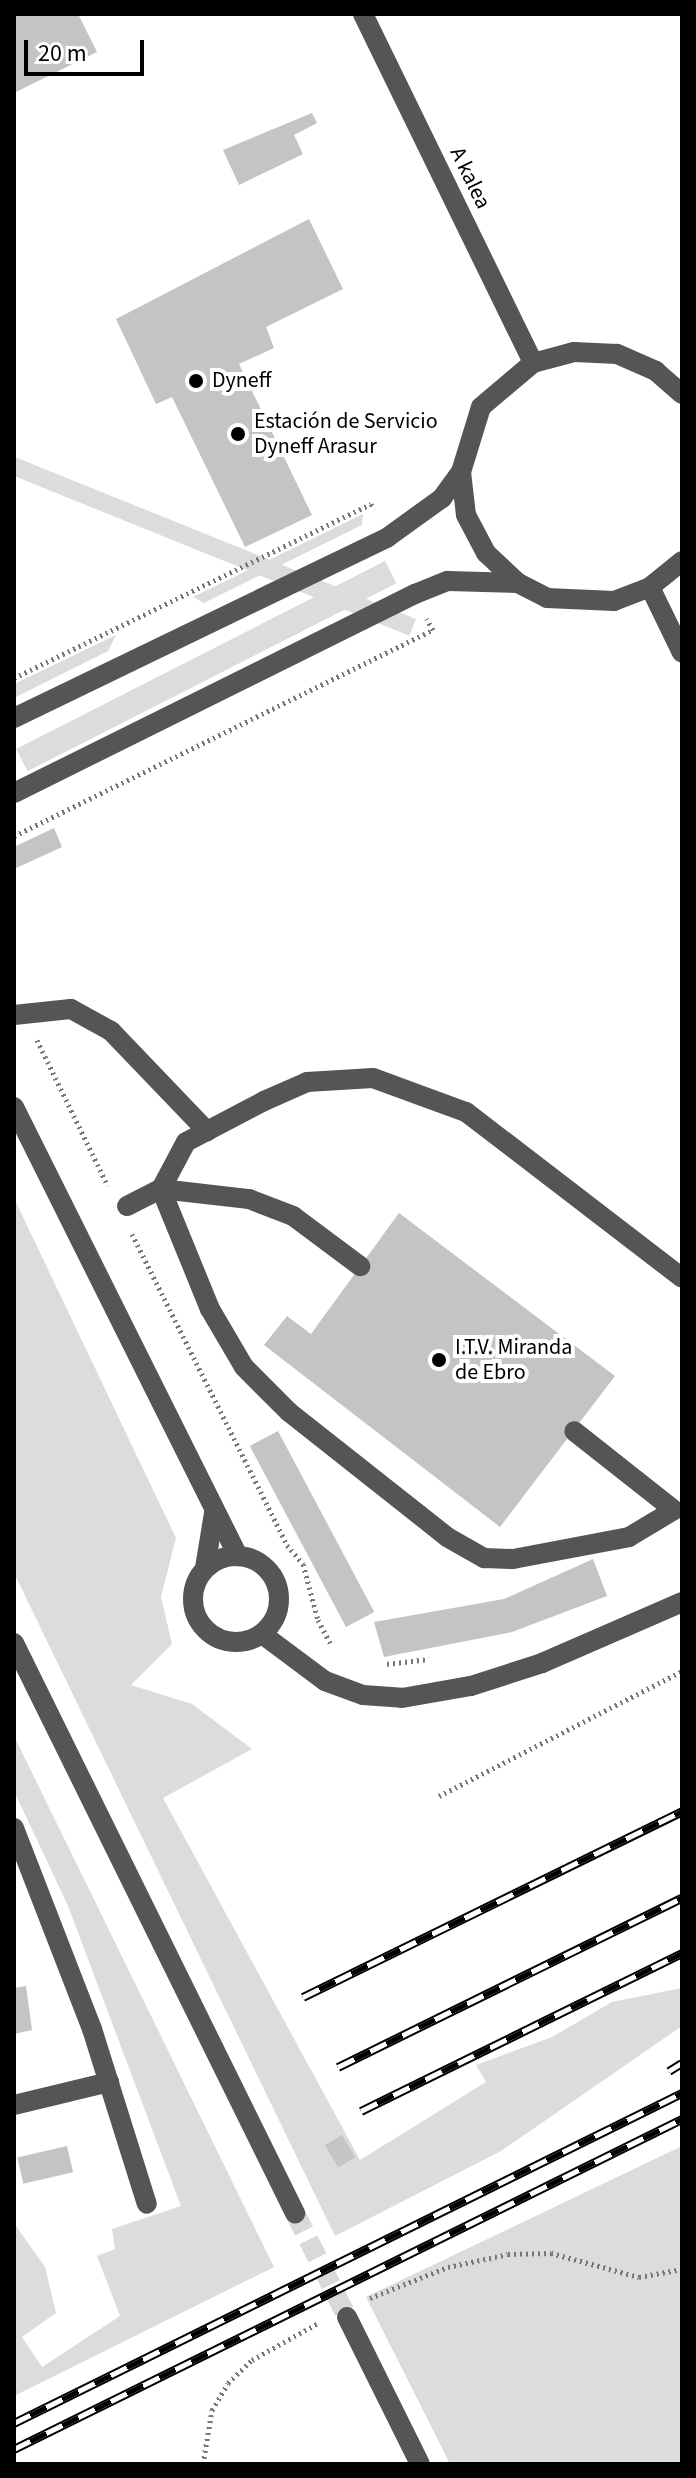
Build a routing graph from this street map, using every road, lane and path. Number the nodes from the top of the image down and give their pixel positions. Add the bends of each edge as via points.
1 (363, 14) edge
2 (533, 363) junction
3 (656, 371) junction
4 (682, 371) edge
5 (682, 394) edge
6 (461, 472) junction
7 (682, 561) edge
8 (518, 583) junction
9 (650, 587) junction
10 (415, 594) junction
11 (682, 653) edge
12 (14, 718) edge
13 (14, 793) edge
14 (14, 836) edge
15 (14, 1015) edge
16 (14, 1107) edge
17 (207, 1131) junction
18 (161, 1189) junction
19 (127, 1206) dead end
20 (360, 1266) dead end
21 (682, 1278) edge
22 (574, 1431) dead end
23 (214, 1513) junction
24 (678, 1513) edge
25 (238, 1556) junction
26 (205, 1568) junction
27 (682, 1602) edge
28 (268, 1628) junction
29 (14, 1643) edge
30 (682, 1671) edge
31 (439, 1796) dead end
32 (14, 1828) edge
33 (109, 2082) junction
34 (14, 2105) edge
35 (147, 2204) dead end
36 (295, 2213) tunnel mouth
37 (682, 2269) edge
38 (346, 2312) junction
39 (203, 2464) edge
40 (420, 2464) edge

1 - 2 street, A kalea
2 - 3 street via 574,352 617,354
2 - 6 street via 481,407 466,438
3 - 4 street
3 - 5 street
6 - 8 street via 466,515 486,553
6 - 12 street via 442,498 388,537
7 - 9 street
8 - 9 street via 580,604 614,601
8 - 10 street via 448,581
9 - 11 street
10 - 13 street
10 - 14 path via 433,630
15 - 17 street via 71,1009 111,1031
16 - 23 street
17 - 18 street via 186,1142
17 - 21 street via 307,1082 373,1078 466,1112
18 - 19 street
18 - 20 street via 264,1204 293,1216
18 - 24 street via 210,1309 244,1367 289,1412 447,1537 484,1558 513,1559 629,1537
22 - 24 street
23 - 25 street
23 - 26 street
25 - 26 street
25 - 28 street via 263,1564 278,1585
26 - 28 street via 193,1594 209,1633 235,1642
27 - 28 street via 542,1663 471,1686 402,1698 363,1695 325,1681
29 - 36 street
30 - 31 path
32 - 33 street
33 - 34 street
33 - 35 street
37 - 38 path via 639,2277 551,2253 508,2254 448,2267
38 - 39 path via 252,2360 228,2383 212,2410
38 - 40 street

